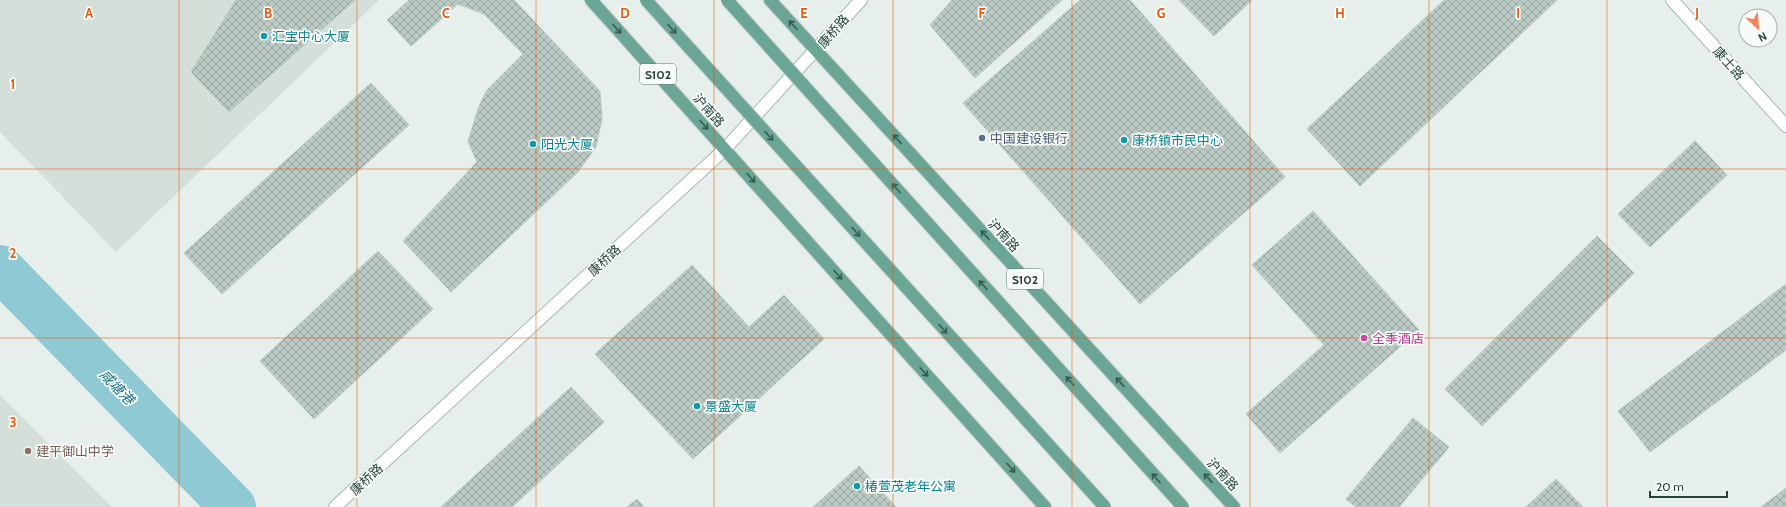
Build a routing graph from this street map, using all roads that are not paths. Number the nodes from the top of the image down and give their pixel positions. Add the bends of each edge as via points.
1 (591, 0) edge
2 (646, 0) edge
3 (727, 0) edge
4 (770, 0) edge
5 (861, 0) edge
6 (1672, 0) edge
7 (816, 51) junction
8 (1786, 126) edge
9 (725, 149) junction
10 (335, 507) edge
11 (1046, 507) edge
12 (1104, 507) edge
13 (1182, 507) edge
14 (1234, 507) edge

1 -> 9 main road, 沪南路 / S102
2 -> 12 main road, bridge
13 -> 3 main road, bridge
7 -> 4 main road, 沪南路 / S102
5 - 7 main road, 康桥路
6 - 8 main road, 康士路
7 - 9 main road, 康桥路
14 -> 7 main road, 沪南路 / S102
9 - 10 main road, 康桥路
9 -> 11 main road, 沪南路 / S102

